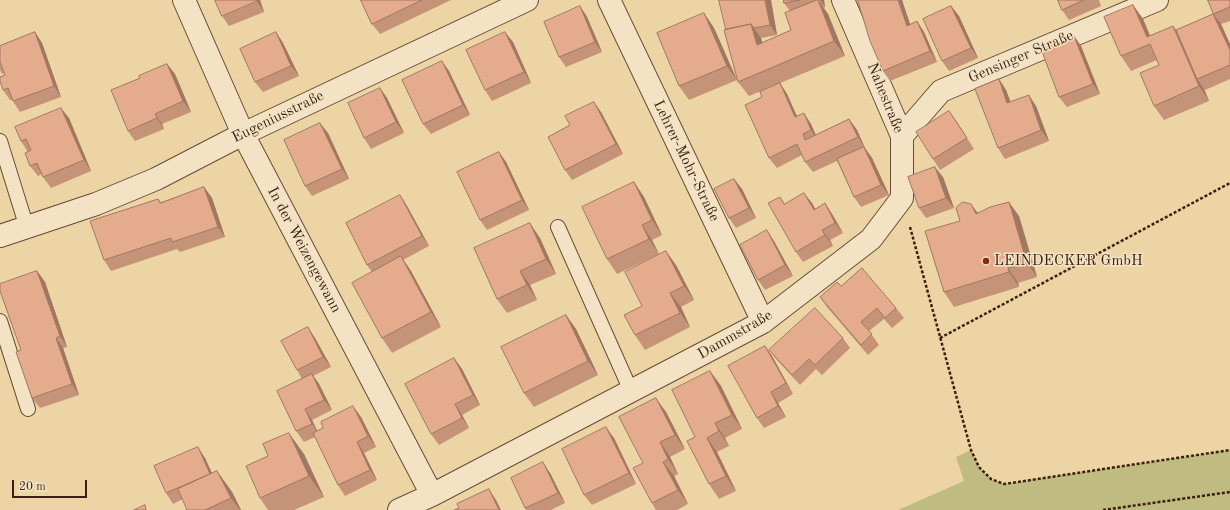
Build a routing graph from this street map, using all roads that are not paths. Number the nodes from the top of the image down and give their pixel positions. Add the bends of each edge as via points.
1 (184, 0) edge
2 (527, 0) edge
3 (609, 0) edge
4 (843, 0) edge
5 (1157, 0) edge
6 (1116, 8) edge
7 (243, 134) junction
8 (902, 136) junction
9 (0, 142) edge
10 (558, 227) dead end
11 (27, 228) junction
12 (0, 236) edge
13 (870, 240) joint
14 (0, 321) edge
15 (763, 322) junction
16 (631, 392) junction
17 (28, 409) dead end
18 (432, 496) junction
19 (399, 510) edge

1 - 7 street, In der Weizengewann
2 - 7 street, Eugeniusstraße
3 - 15 street, Lehrer-Mohr-Straße
4 - 8 street, Nahestraße
5 - 6 street, Gensinger Straße
6 - 8 street, Gensinger Straße via 941,91
7 - 11 street, Eugeniusstraße via 156,179 96,204
7 - 18 street, In der Weizengewann
8 - 13 street, Nahestraße via 902,198
9 - 11 lane
10 - 16 lane
11 - 12 street, Eugeniusstraße
13 - 15 street, Dammstraße
14 - 17 lane
15 - 16 street, Dammstraße
16 - 18 street, Dammstraße
18 - 19 street, Dammstraße

